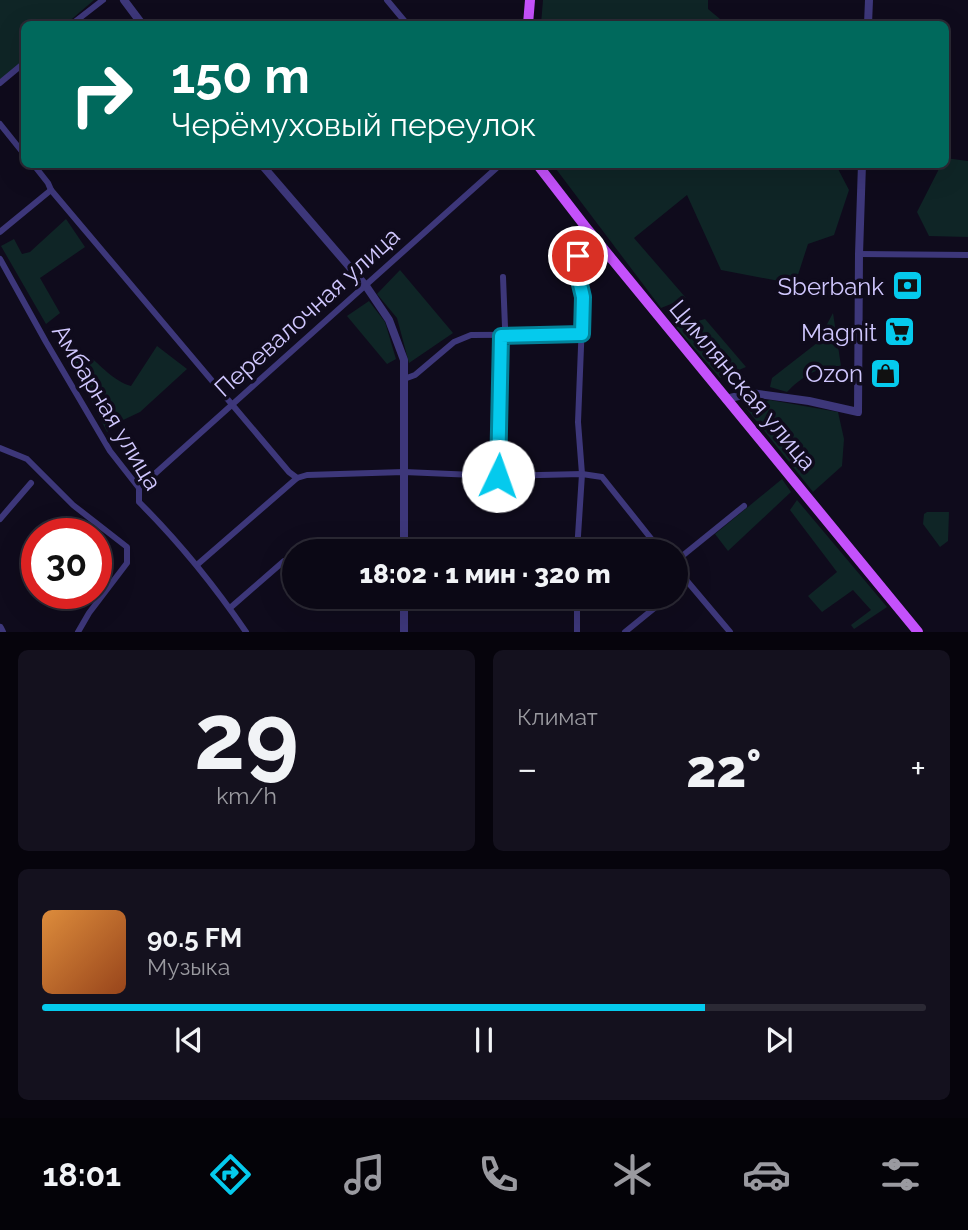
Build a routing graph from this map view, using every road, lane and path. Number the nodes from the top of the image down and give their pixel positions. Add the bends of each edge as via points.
1 (103, 0) edge
2 (124, 0) edge
3 (387, 0) edge
4 (530, 0) edge
5 (869, 0) edge
6 (76, 21) edge
7 (140, 21) edge
8 (404, 21) edge
9 (528, 21) edge
10 (868, 21) edge
11 (21, 66) edge
12 (0, 83) edge
13 (0, 124) edge
14 (21, 150) edge
15 (36, 168) edge
16 (264, 168) edge
17 (497, 168) edge
18 (540, 168) edge
19 (862, 168) edge
20 (51, 190) junction
21 (583, 224) junction
22 (0, 232) edge
23 (859, 254) junction
24 (968, 255) edge
25 (0, 260) edge
26 (503, 277) dead end
27 (366, 286) junction
28 (582, 334) junction
29 (501, 336) junction
30 (404, 380) junction
31 (726, 399) junction
32 (233, 404) junction
33 (0, 448) edge
34 (404, 472) junction
35 (582, 474) junction
36 (498, 476) junction
37 (297, 478) junction
38 (31, 483) dead end
39 (139, 488) junction
40 (744, 506) dead end
41 (0, 519) edge
42 (404, 539) edge
43 (578, 539) edge
44 (651, 539) edge
45 (688, 551) edge
46 (282, 563) edge
47 (198, 564) junction
48 (688, 583) edge
49 (230, 608) junction
50 (404, 609) edge
51 (577, 609) edge
52 (653, 609) edge
53 (78, 632) edge
54 (246, 632) edge
55 (404, 632) edge
56 (577, 632) edge
57 (625, 632) edge
58 (730, 632) edge
59 (918, 632) edge

1 - 6 street
2 - 7 street
3 - 8 street
4 - 9 main road
5 - 10 street
11 - 12 street
13 - 14 street
15 - 20 street
16 - 27 street
17 - 27 street, Перевалочная улица
18 - 21 main road, Цимлянская улица
19 - 23 street
20 - 22 street
20 - 32 street
21 - 28 street via 578,236
21 - 31 main road, Цимлянская улица
23 - 24 street
23 - 31 street via 858,412 751,393
25 - 39 street, Амбарная улица via 110,451
26 - 29 street via 505,327
27 - 30 street via 389,320 404,360
27 - 32 street, Перевалочная улица
28 - 29 street
28 - 35 street via 578,422
29 - 30 street via 471,335 454,342
29 - 36 street
30 - 34 street
31 - 59 main road, Цимлянская улица
32 - 37 street
32 - 39 street, Перевалочная улица
33 - 53 street via 27,459 73,505 127,547 127,563
34 - 36 street
34 - 37 street
34 - 42 street
35 - 36 street
35 - 43 street
35 - 44 street via 601,477
37 - 47 street
38 - 41 street
39 - 47 street, Амбарная улица via 139,502
40 - 45 street
46 - 49 street
47 - 49 street, Амбарная улица
48 - 58 street
49 - 54 street, Амбарная улица
50 - 55 street
51 - 56 street
52 - 57 street

